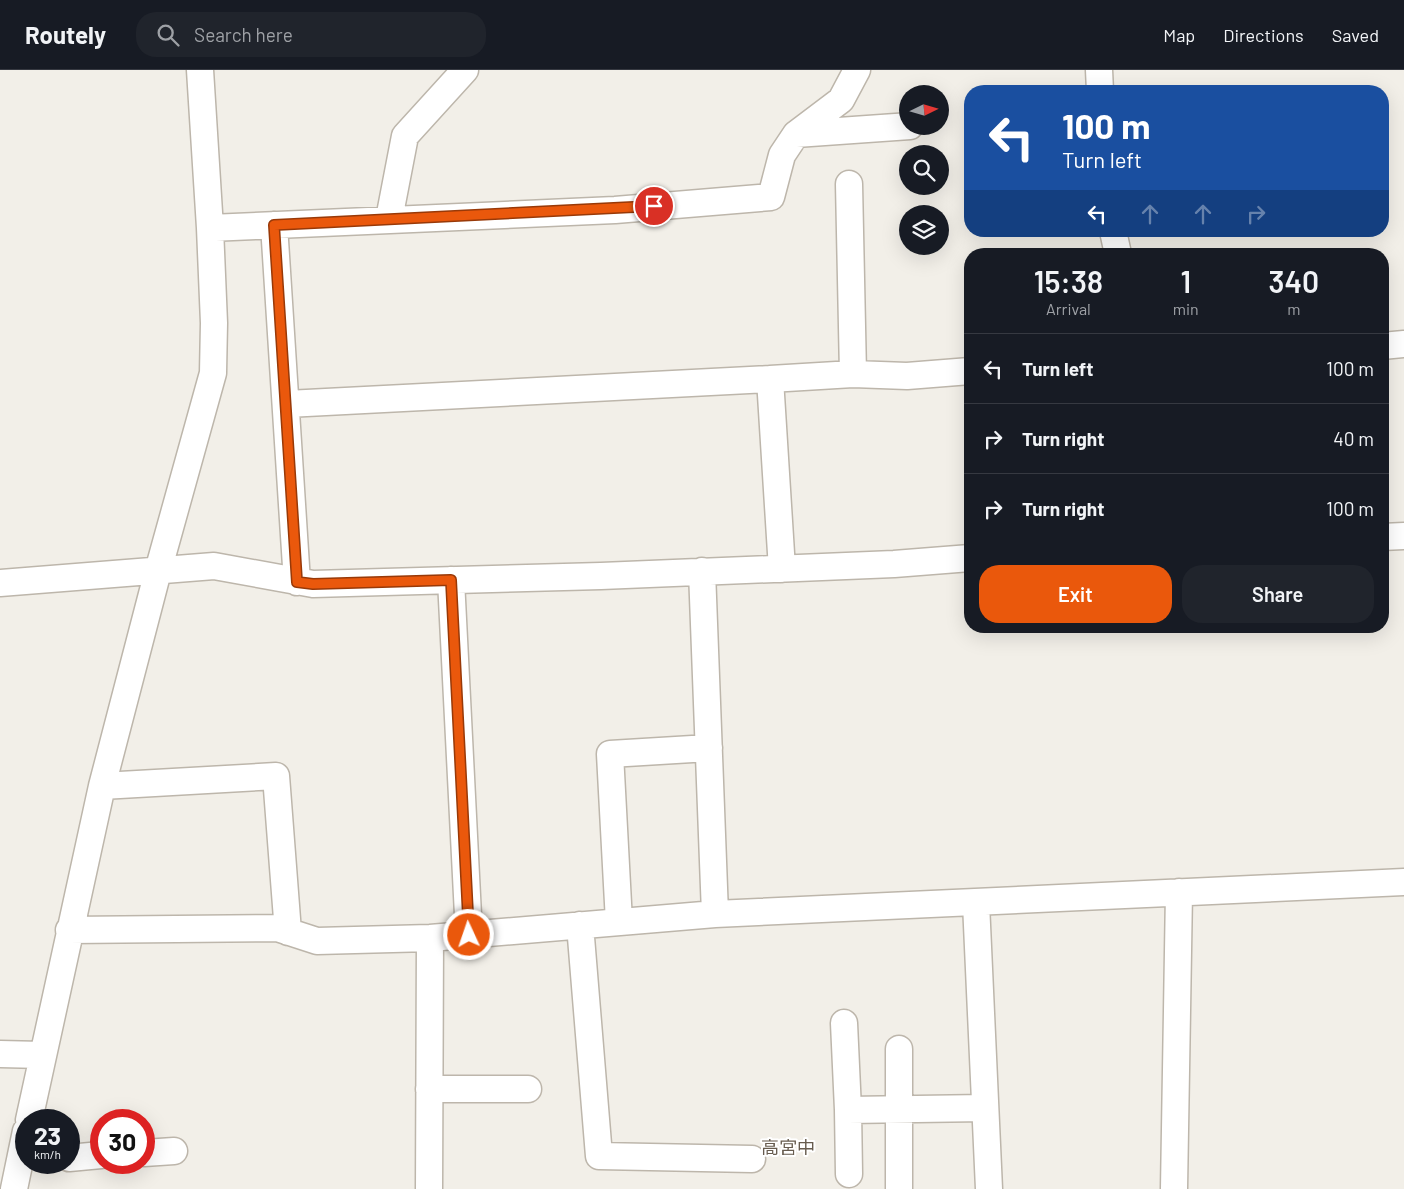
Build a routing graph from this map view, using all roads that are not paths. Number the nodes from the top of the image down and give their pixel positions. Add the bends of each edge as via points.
1 (200, 70) edge
2 (465, 70) edge
3 (857, 70) edge
4 (1100, 70) edge
5 (1100, 85) edge
6 (899, 127) edge
7 (796, 134) junction
8 (850, 184) dead end
9 (389, 219) junction
10 (274, 225) junction
11 (210, 228) junction
12 (1404, 344) edge
13 (1389, 345) edge
14 (964, 371) edge
15 (853, 374) junction
16 (770, 380) junction
17 (287, 404) junction
18 (1404, 536) edge
19 (1389, 537) edge
20 (964, 558) edge
21 (782, 569) junction
22 (158, 571) junction
23 (702, 571) junction
24 (451, 580) junction
25 (0, 582) edge
26 (297, 582) junction
27 (709, 748) junction
28 (102, 786) junction
29 (1404, 882) edge
30 (1179, 892) junction
31 (976, 902) junction
32 (715, 914) junction
33 (618, 922) junction
34 (580, 925) junction
35 (69, 930) junction
36 (288, 932) junction
37 (469, 935) junction
38 (430, 938) junction
39 (844, 1022) dead end
40 (899, 1049) dead end
41 (0, 1054) edge
42 (42, 1055) junction
43 (430, 1089) junction
44 (528, 1089) dead end
45 (985, 1108) junction
46 (31, 1109) edge
47 (901, 1109) junction
48 (848, 1110) junction
49 (174, 1151) dead end
50 (155, 1152) edge
51 (752, 1159) dead end
52 (17, 1174) edge
53 (849, 1174) dead end
54 (14, 1189) edge
55 (429, 1189) edge
56 (899, 1189) edge
57 (989, 1189) edge
58 (1174, 1189) edge

1 - 11 street
2 - 9 street via 405,136
3 - 7 street via 841,100
4 - 5 street
6 - 7 street
7 - 9 street via 782,154 771,197 615,210
8 - 15 street
9 - 10 street
10 - 11 street
10 - 17 street
11 - 22 street via 213,373
12 - 13 street
14 - 15 street via 907,376
15 - 16 street
16 - 17 street
16 - 21 street
17 - 26 street
18 - 19 street
20 - 21 street
21 - 23 street
22 - 25 street
22 - 26 street via 214,566
22 - 28 street
23 - 24 street
23 - 27 street
24 - 26 street
24 - 37 street
27 - 32 street
27 - 33 street via 610,754
28 - 35 street
28 - 36 street via 276,776
29 - 30 street
30 - 31 street
30 - 58 street
31 - 32 street
31 - 45 street
32 - 33 street
33 - 34 street
34 - 37 street
34 - 51 street via 599,1156
35 - 36 street via 278,928
35 - 42 street
36 - 38 street via 317,941
37 - 38 street
38 - 43 street
39 - 48 street
40 - 47 street
41 - 42 street
42 - 46 street
43 - 44 street
43 - 55 street
45 - 47 street
45 - 57 street
47 - 48 street
47 - 56 street
48 - 53 street
49 - 50 street
52 - 54 street

